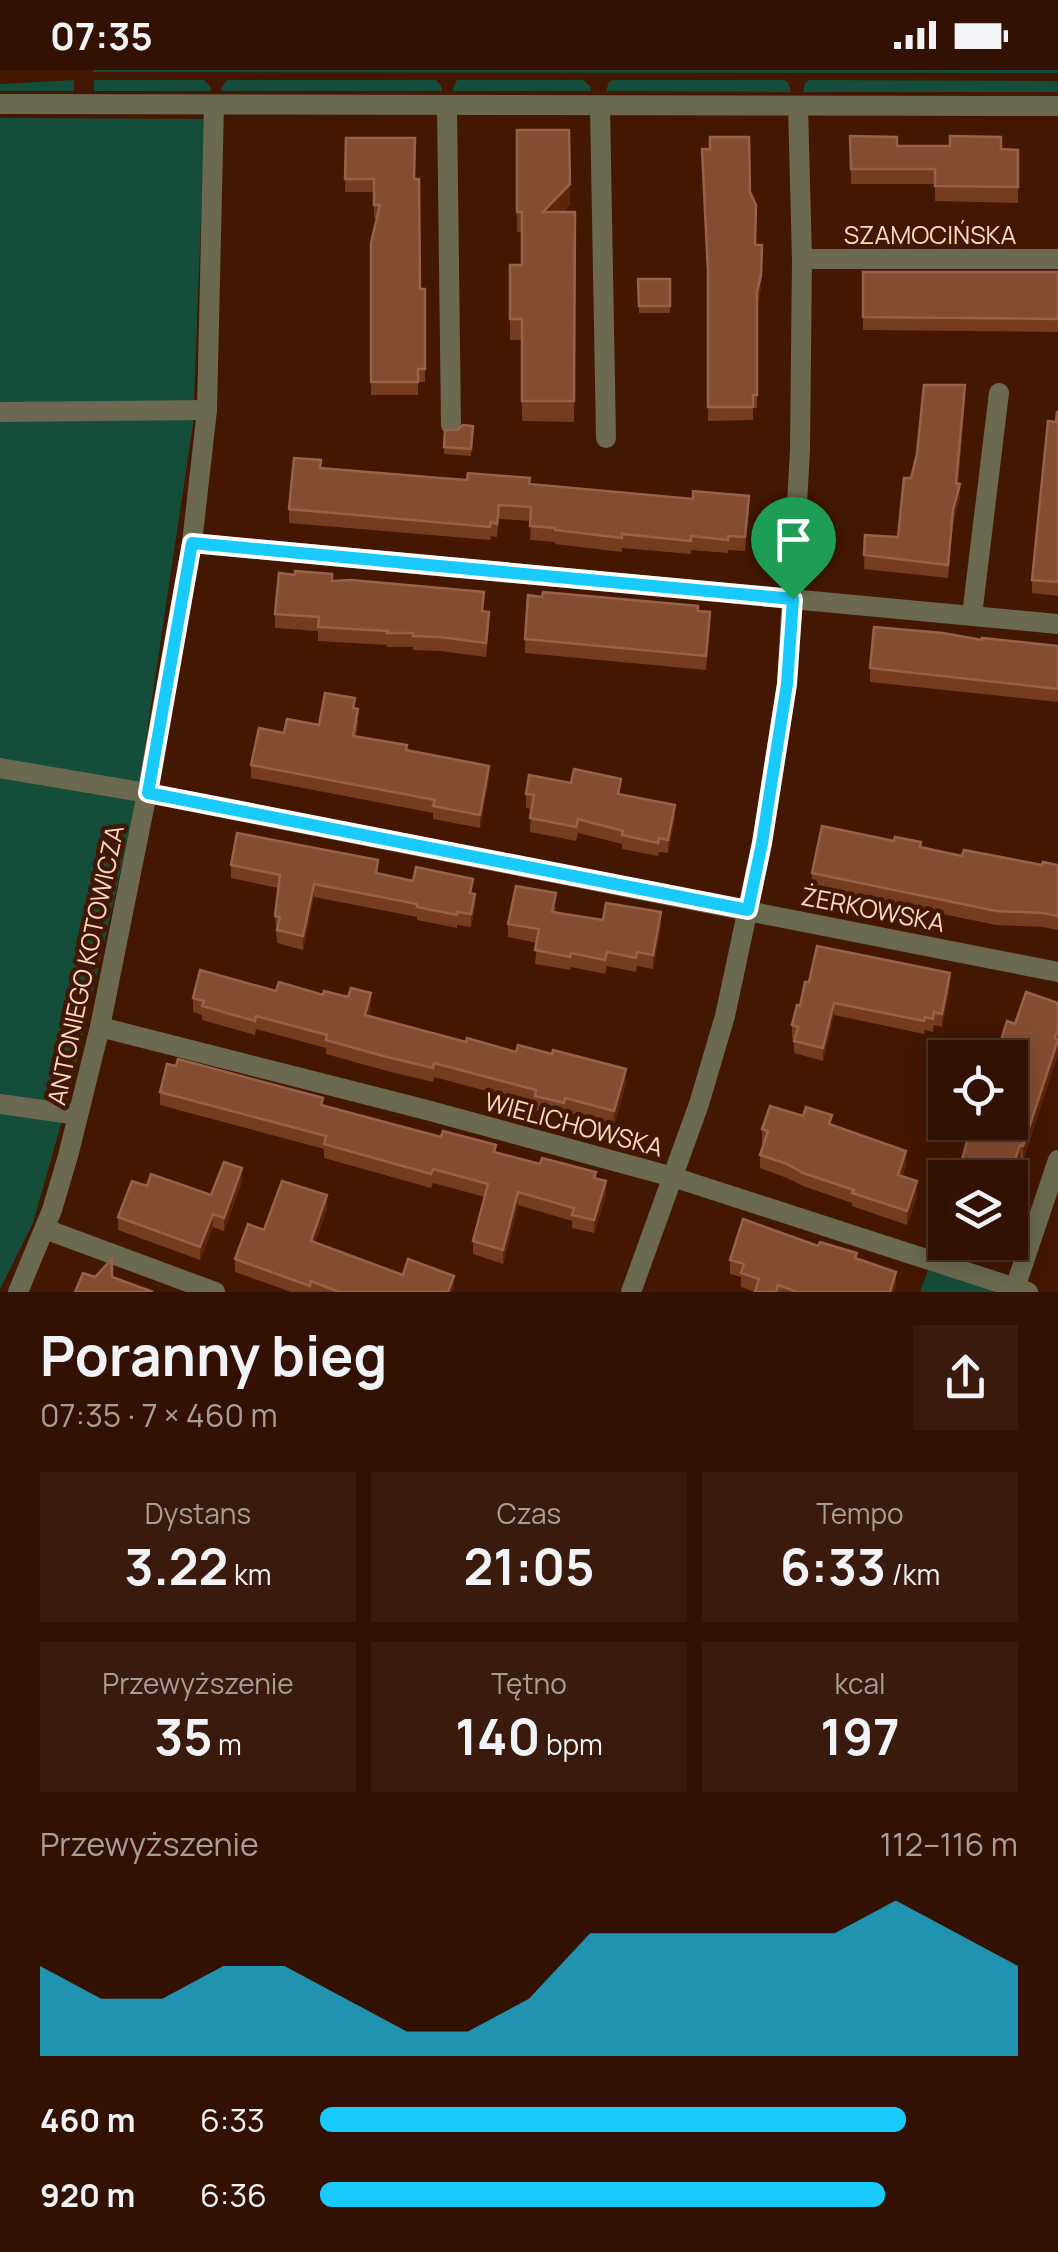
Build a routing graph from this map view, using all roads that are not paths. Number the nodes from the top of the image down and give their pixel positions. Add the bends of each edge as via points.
1 (0, 104) edge
2 (214, 105) junction
3 (446, 105) junction
4 (600, 106) junction
5 (798, 106) junction
6 (1058, 106) edge
7 (802, 260) junction
8 (1058, 260) edge
9 (999, 393) dead end
10 (206, 410) junction
11 (0, 412) edge
12 (451, 425) edge
13 (606, 438) dead end
14 (192, 543) junction
15 (793, 599) junction
16 (972, 615) junction
17 (1058, 624) edge
18 (0, 768) edge
19 (148, 793) junction
20 (748, 910) junction
21 (1058, 972) edge
22 (100, 1027) junction
23 (0, 1104) edge
24 (78, 1115) junction
25 (1058, 1160) edge
26 (673, 1177) junction
27 (44, 1228) junction
28 (1021, 1290) edge
29 (18, 1292) edge
30 (215, 1292) edge
31 (631, 1292) edge

1 - 2 street
2 - 3 street
2 - 10 street, ANTONIEGO KOTOWICZA
3 - 4 street
3 - 12 street
4 - 5 street
4 - 13 street
5 - 6 street
5 - 7 street
7 - 8 street, SZAMOCIŃSKA
7 - 15 street
9 - 16 street
10 - 11 street
10 - 14 street, ANTONIEGO KOTOWICZA
14 - 15 street
14 - 19 street, ANTONIEGO KOTOWICZA
15 - 16 street
15 - 20 street via 787,684
16 - 17 street
18 - 19 street, ŻERKOWSKA
19 - 20 street, ŻERKOWSKA
19 - 22 street, ANTONIEGO KOTOWICZA
20 - 21 street, ŻERKOWSKA
20 - 26 street via 725,1016
22 - 24 street, ANTONIEGO KOTOWICZA
22 - 26 street, WIELICHOWSKA
23 - 24 street
24 - 27 street, ANTONIEGO KOTOWICZA
25 - 28 street
26 - 28 street, WIELICHOWSKA
26 - 31 street
27 - 29 street, ANTONIEGO KOTOWICZA
27 - 30 street

